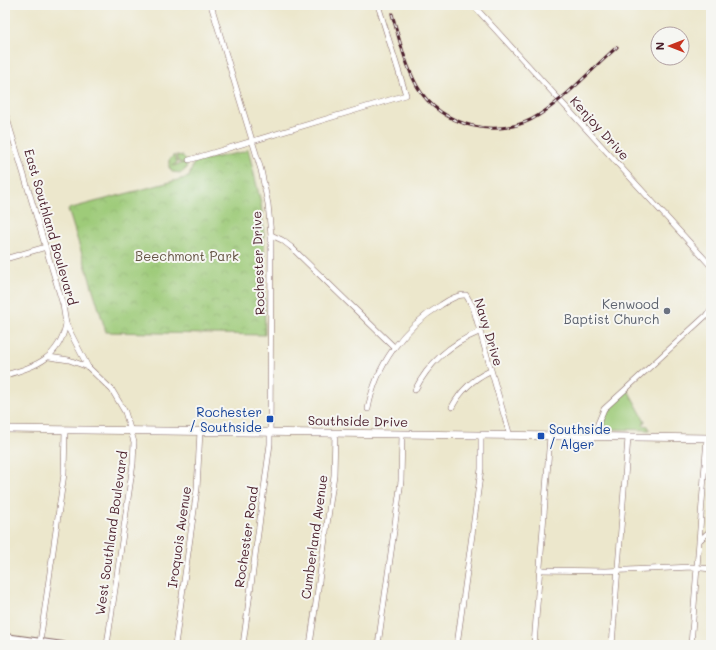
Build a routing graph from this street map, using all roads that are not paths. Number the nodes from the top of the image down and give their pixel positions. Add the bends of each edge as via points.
1 (211, 5) edge
2 (378, 5) edge
3 (473, 5) edge
4 (5, 112) edge
5 (252, 142) junction
6 (189, 160) dead end
7 (271, 235) junction
8 (46, 247) junction
9 (5, 259) edge
10 (711, 266) edge
11 (709, 313) edge
12 (711, 319) edge
13 (66, 324) junction
14 (479, 332) junction
15 (78, 345) joint
16 (394, 347) junction
17 (49, 357) junction
18 (88, 367) junction
19 (490, 371) junction
20 (5, 375) edge
21 (415, 390) dead end
22 (452, 407) dead end
23 (368, 409) dead end
24 (5, 429) edge
25 (65, 430) junction
26 (200, 431) junction
27 (132, 432) junction
28 (270, 432) junction
29 (335, 433) junction
30 (402, 434) junction
31 (481, 435) junction
32 (510, 436) junction
33 (550, 436) junction
34 (597, 437) junction
35 (628, 438) junction
36 (709, 438) edge
37 (711, 530) edge
38 (700, 540) junction
39 (697, 567) junction
40 (711, 569) edge
41 (540, 570) junction
42 (618, 570) junction
43 (711, 636) edge
44 (5, 637) edge
45 (40, 642) junction
46 (63, 645) edge
47 (107, 645) edge
48 (175, 645) edge
49 (243, 645) edge
50 (310, 645) edge
51 (378, 645) edge
52 (457, 645) edge
53 (534, 645) edge
54 (612, 645) edge
55 (691, 645) edge
56 (706, 645) edge

1 - 5 street, Rochester Drive
2 - 5 street via 406,95
3 - 10 street, Kenjoy Drive
4 - 8 street, East Southland Boulevard
5 - 6 street
5 - 7 street, Rochester Drive via 266,193
7 - 16 street via 291,247
7 - 28 street, Rochester Drive
8 - 9 street
8 - 13 street, East Southland Boulevard via 63,304
11 - 12 street
11 - 34 street via 604,409 599,417
13 - 15 street, East Southland Boulevard
13 - 17 street via 61,340
14 - 16 street, Navy Drive via 469,297 460,295 422,318
14 - 19 street, Navy Drive
14 - 21 street via 447,349 427,370
15 - 18 street, West Southland Boulevard
16 - 23 street, Navy Drive via 378,374
17 - 18 street
17 - 20 street via 31,367
18 - 27 street, West Southland Boulevard via 120,401
19 - 22 street via 479,376 465,388
19 - 32 street, Navy Drive
24 - 25 main road, Southside Drive
25 - 27 main road, Southside Drive
25 - 45 street via 64,474
26 - 27 main road, Southside Drive
26 - 28 main road, Southside Drive
26 - 48 street, Iroquois Avenue via 198,482
27 - 47 street, West Southland Boulevard via 133,464
28 - 29 main road, Southside Drive
28 - 49 street, Rochester Road
29 - 30 main road, Southside Drive
29 - 50 street, Cumberland Avenue via 334,475
30 - 31 main road, Southside Drive
30 - 51 street via 401,480
31 - 32 main road, Southside Drive
31 - 52 street via 481,469
32 - 33 main road, Southside Drive
33 - 34 main road, Southside Drive
33 - 41 street
34 - 35 main road, Southside Drive
35 - 36 main road, Southside Drive
35 - 42 street
36 - 38 street
37 - 38 street
38 - 39 street
39 - 40 street
39 - 42 street
39 - 55 street
41 - 42 street
41 - 53 street
42 - 54 street
43 - 56 street
44 - 45 street
45 - 46 street

